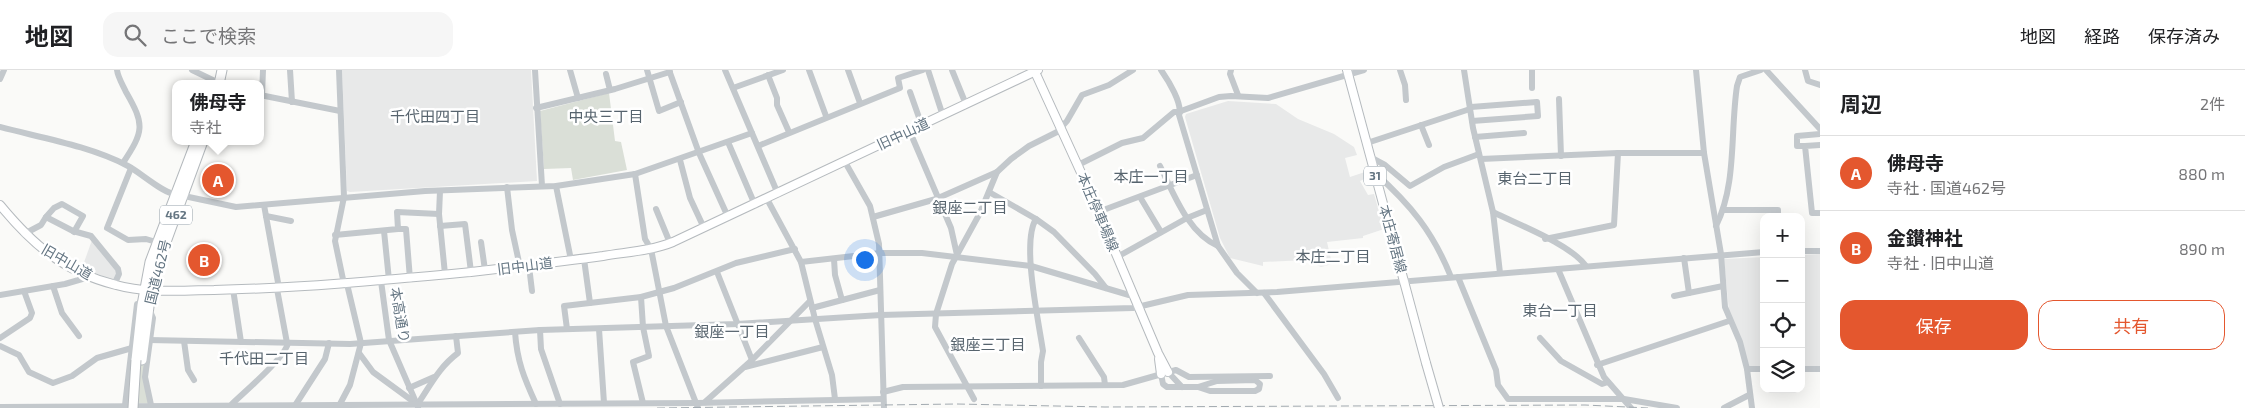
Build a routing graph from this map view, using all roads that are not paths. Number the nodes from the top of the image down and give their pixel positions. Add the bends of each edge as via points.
1 (4, 70) edge
2 (117, 70) edge
3 (192, 70) edge
4 (290, 70) edge
5 (339, 70) edge
6 (535, 70) edge
7 (570, 70) edge
8 (646, 70) edge
9 (725, 70) edge
10 (782, 70) edge
11 (810, 70) edge
12 (848, 70) edge
13 (924, 70) edge
14 (928, 70) edge
15 (952, 70) edge
16 (1133, 70) edge
17 (1161, 70) edge
18 (1231, 70) edge
19 (1364, 70) edge
20 (1400, 70) edge
21 (1464, 70) edge
22 (1532, 70) edge
23 (1696, 70) edge
24 (1761, 70) edge
25 (1766, 70) edge
26 (1805, 70) edge
27 (669, 71) edge
28 (1036, 71) edge
29 (1347, 72) edge
30 (606, 74) dead end
31 (768, 75) junction
32 (0, 79) edge
33 (651, 79) junction
34 (211, 80) edge
35 (1820, 85) edge
36 (732, 88) junction
37 (1532, 88) dead end
38 (610, 90) junction
39 (910, 92) dead end
40 (1238, 95) junction
41 (264, 96) edge
42 (578, 98) junction
43 (1559, 98) dead end
44 (1406, 100) dead end
45 (292, 102) junction
46 (681, 102) junction
47 (860, 103) junction
48 (964, 106) junction
49 (536, 108) junction
50 (1470, 108) junction
51 (340, 111) junction
52 (1180, 112) junction
53 (826, 116) junction
54 (943, 116) junction
55 (1472, 122) junction
56 (1421, 125) junction
57 (922, 126) junction
58 (0, 127) edge
59 (1060, 127) junction
60 (1820, 129) edge
61 (789, 132) junction
62 (910, 132) junction
63 (752, 133) junction
64 (1524, 133) dead end
65 (1820, 134) edge
66 (1475, 137) junction
67 (728, 142) junction
68 (195, 145) edge
69 (201, 145) edge
70 (1429, 145) dead end
71 (1820, 145) edge
72 (758, 146) junction
73 (1805, 146) junction
74 (1365, 147) junction
75 (699, 153) junction
76 (1704, 153) junction
77 (1618, 154) junction
78 (1561, 156) junction
79 (1370, 157) junction
80 (1480, 157) junction
81 (680, 160) junction
82 (845, 162) junction
83 (123, 163) junction
84 (1078, 165) junction
85 (1160, 166) dead end
86 (131, 168) junction
87 (997, 172) junction
88 (1374, 172) junction
89 (635, 174) junction
90 (1198, 178) junction
91 (1169, 185) junction
92 (542, 186) junction
93 (556, 186) junction
94 (507, 187) junction
95 (440, 191) junction
96 (989, 192) junction
97 (177, 194) junction
98 (778, 194) junction
99 (344, 197) junction
100 (1140, 197) junction
101 (767, 199) junction
102 (936, 199) junction
103 (0, 205) edge
104 (264, 205) junction
105 (755, 205) junction
106 (656, 209) dead end
107 (1207, 210) junction
108 (1724, 210) junction
109 (1098, 212) junction
110 (1494, 212) junction
111 (1778, 213) edge
112 (1820, 213) edge
113 (439, 214) junction
114 (266, 216) junction
115 (46, 217) junction
116 (728, 217) junction
117 (874, 217) junction
118 (1187, 218) junction
119 (1036, 219) junction
120 (291, 221) dead end
121 (440, 226) junction
122 (1716, 226) junction
123 (704, 228) junction
124 (398, 229) junction
125 (384, 231) junction
126 (74, 232) junction
127 (1161, 232) junction
128 (24, 234) junction
129 (335, 235) junction
130 (1546, 239) junction
131 (156, 242) junction
132 (481, 242) dead end
133 (670, 243) junction
134 (1218, 246) junction
135 (651, 249) junction
136 (795, 249) junction
137 (1805, 251) edge
138 (1820, 251) edge
139 (1760, 252) edge
140 (880, 253) junction
141 (1721, 254) junction
142 (956, 256) junction
143 (1117, 257) junction
144 (584, 258) junction
145 (834, 258) junction
146 (1684, 258) junction
147 (570, 260) junction
148 (801, 262) junction
149 (529, 266) junction
150 (1031, 266) junction
151 (1586, 266) junction
152 (520, 267) junction
153 (1558, 269) junction
154 (485, 270) junction
155 (472, 272) junction
156 (716, 272) junction
157 (1500, 273) junction
158 (446, 274) junction
159 (89, 277) junction
160 (1454, 277) junction
161 (410, 278) junction
162 (385, 281) junction
163 (1404, 282) junction
164 (345, 284) junction
165 (114, 285) junction
166 (53, 286) junction
167 (1723, 286) junction
168 (278, 288) junction
169 (1106, 288) junction
170 (148, 290) junction
171 (233, 290) junction
172 (880, 290) junction
173 (24, 291) junction
174 (532, 291) dead end
175 (660, 292) junction
176 (1260, 293) junction
177 (1689, 293) junction
178 (1134, 294) junction
179 (0, 295) edge
180 (640, 296) junction
181 (1674, 296) dead end
182 (842, 300) junction
183 (590, 303) junction
184 (811, 305) junction
185 (145, 306) junction
186 (1139, 306) junction
187 (1038, 312) junction
188 (936, 314) junction
189 (880, 315) junction
190 (815, 319) junction
191 (1729, 320) junction
192 (790, 322) junction
193 (737, 324) junction
194 (666, 326) junction
195 (643, 327) junction
196 (567, 329) junction
197 (599, 329) junction
198 (540, 330) junction
199 (515, 332) junction
200 (79, 336) dead end
201 (456, 336) junction
202 (0, 338) edge
203 (1079, 338) dead end
204 (1540, 338) dead end
205 (150, 340) junction
206 (389, 340) junction
207 (184, 341) junction
208 (241, 342) junction
209 (288, 343) junction
210 (329, 343) junction
211 (361, 343) junction
212 (0, 346) edge
213 (824, 346) junction
214 (132, 348) junction
215 (359, 353) junction
216 (139, 360) junction
217 (752, 360) junction
218 (1597, 365) junction
219 (744, 368) junction
220 (1747, 369) junction
221 (1760, 369) edge
222 (1805, 369) edge
223 (1820, 369) edge
224 (1165, 373) junction
225 (1270, 376) dead end
226 (434, 378) junction
227 (194, 380) dead end
228 (1608, 382) junction
229 (883, 384) junction
230 (1105, 385) junction
231 (903, 386) junction
232 (968, 386) junction
233 (1042, 386) junction
234 (1182, 387) junction
235 (1198, 387) junction
236 (410, 388) junction
237 (883, 395) junction
238 (1749, 396) junction
239 (1338, 398) dead end
240 (835, 399) junction
241 (974, 399) dead end
242 (1624, 399) junction
243 (706, 402) junction
244 (604, 403) junction
245 (643, 403) junction
246 (296, 404) junction
247 (340, 404) junction
248 (536, 404) junction
249 (560, 404) junction
250 (230, 405) junction
251 (129, 406) edge
252 (151, 406) junction
253 (418, 406) edge
254 (697, 406) edge
255 (0, 407) edge
256 (138, 408) edge
257 (884, 408) edge
258 (1439, 408) edge
259 (1631, 408) edge
260 (1677, 408) edge
261 (1724, 408) edge
262 (1752, 408) edge

1 - 32 street
2 - 83 street via 139,115 140,127 138,138
3 - 34 street
4 - 45 street
5 - 51 street
6 - 49 street
7 - 42 street
8 - 33 street
9 - 36 street
10 - 31 street
11 - 53 street
12 - 47 street
13 - 47 street via 898,78 900,88
14 - 54 street
15 - 48 street
16 - 59 street via 1082,95
17 - 52 street via 1172,88
18 - 40 street
19 - 29 street
20 - 44 street
21 - 50 street
22 - 37 street
23 - 76 street
24 - 108 street via 1740,77 1737,86
25 - 60 street
26 - 35 street via 1808,81
27 - 33 street
27 - 46 street
28 - 48 main road, 旧中山道
28 - 59 main road, 本庄停車場線
29 - 40 street via 1268,98
29 - 74 main road, 本庄寄居線 / 31
30 - 38 street
31 - 36 street
31 - 61 street
33 - 38 street
33 - 46 street via 660,111
36 - 63 street
38 - 42 street
39 - 57 street
40 - 52 street
41 - 45 street
42 - 49 street
43 - 78 street
45 - 51 street
46 - 75 street
47 - 53 street
48 - 54 main road, 旧中山道
49 - 92 street
50 - 55 street
50 - 55 street via 1537,102 1538,116
50 - 56 street
51 - 99 street
52 - 84 street via 1174,112 1142,138 1122,143
52 - 90 street
53 - 61 street
54 - 57 main road, 旧中山道
55 - 66 street
56 - 70 street
56 - 74 street
57 - 62 main road, 旧中山道
58 - 83 street
59 - 84 main road, 本庄停車場線
59 - 87 street
61 - 72 street
62 - 82 main road, 旧中山道
62 - 102 street
63 - 67 street
63 - 72 street
64 - 66 street
65 - 73 street via 1797,136 1797,146
66 - 80 street
67 - 75 street
67 - 105 street
68 - 97 highway, 国道462号 / 462
69 - 97 highway, 国道462号 / 462
71 - 73 street
72 - 98 street
73 - 112 street via 1812,213
74 - 79 main road, 本庄寄居線 / 31
75 - 81 street
75 - 116 street
76 - 77 street
76 - 122 street
77 - 78 street
77 - 130 street via 1614,225
78 - 80 street
79 - 80 street via 1410,186 1444,167
79 - 88 main road, 本庄寄居線 / 31
80 - 110 street
81 - 89 street
81 - 123 street via 690,198
82 - 98 main road, 旧中山道
82 - 117 street
83 - 86 street
84 - 109 main road, 本庄停車場線
85 - 91 street
86 - 97 street
86 - 131 street via 107,228 128,240 146,238
87 - 96 street
87 - 102 street
88 - 160 street via 1394,190 1434,240
88 - 163 main road, 本庄寄居線 / 31
89 - 93 street
89 - 135 street via 645,240
90 - 91 street
90 - 107 street
91 - 100 street
91 - 118 street
92 - 93 street
92 - 94 street
93 - 147 street
94 - 95 street
94 - 152 street
95 - 99 street
95 - 113 street
96 - 119 street
96 - 142 street
97 - 104 street via 236,207
97 - 131 highway, 国道462号 / 462
97 - 170 highway, 国道462号 / 462
98 - 101 main road, 旧中山道
99 - 104 street
99 - 129 street
100 - 109 street
100 - 127 street
101 - 105 main road, 旧中山道
101 - 136 street
102 - 117 street
102 - 142 street via 950,228
103 - 128 main road, 旧中山道
104 - 114 street
105 - 116 main road, 旧中山道
106 - 133 street
107 - 118 street
107 - 134 street
108 - 111 street via 1778,210
108 - 122 street
109 - 143 main road, 本庄停車場線
110 - 130 street
110 - 157 street
113 - 121 street
113 - 124 street via 397,212
114 - 120 street
114 - 168 street
115 - 126 street
115 - 126 street via 62,204 83,216
115 - 128 street via 41,225
116 - 123 main road, 旧中山道
117 - 140 street
118 - 127 street
118 - 134 street via 1196,231
119 - 150 street via 1032,227
119 - 169 street via 1054,232
121 - 155 street via 465,224
121 - 158 street
122 - 141 street
123 - 133 main road, 旧中山道
124 - 125 street
124 - 161 street via 406,229
125 - 129 street
125 - 162 street, 本高通り
126 - 165 street via 91,236 118,269
127 - 143 street
128 - 159 main road, 旧中山道 via 50,256
129 - 164 street
130 - 151 street via 1561,246
131 - 170 highway, 国道462号 / 462
132 - 154 street
133 - 135 main road, 旧中山道
134 - 176 street via 1237,272
135 - 144 main road, 旧中山道
135 - 175 street
136 - 148 street
136 - 156 street via 736,263
137 - 138 street
139 - 141 street
140 - 142 street
140 - 145 street
140 - 172 street
141 - 146 street
141 - 167 street
142 - 150 street
142 - 188 street
143 - 178 main road, 本庄停車場線
144 - 147 main road, 旧中山道
144 - 183 street
145 - 148 street
145 - 182 street
146 - 151 street
146 - 177 street
147 - 149 main road, 旧中山道
148 - 184 street
149 - 152 main road, 旧中山道
149 - 174 street
150 - 169 street
150 - 187 street via 1030,280
151 - 153 street
152 - 154 main road, 旧中山道
153 - 157 street
153 - 218 street
154 - 155 main road, 旧中山道
155 - 158 main road, 旧中山道
156 - 175 street
156 - 193 street
157 - 160 street
158 - 161 main road, 旧中山道
159 - 165 main road, 旧中山道
159 - 166 street
160 - 163 street
160 - 242 street via 1496,370 1498,385 1508,399
161 - 162 main road, 旧中山道
162 - 164 main road, 旧中山道
162 - 206 street, 本高通り
163 - 176 street
163 - 258 main road, 本庄寄居線 / 31, bridge
164 - 168 main road, 旧中山道
164 - 211 street
165 - 170 main road, 旧中山道
166 - 173 street
166 - 200 street via 62,313
167 - 177 street
167 - 191 street
168 - 171 main road, 旧中山道
168 - 209 street
169 - 178 street
170 - 171 main road, 旧中山道
170 - 185 highway, 国道462号 / 462
171 - 208 street
172 - 182 street
172 - 189 street
173 - 179 street
173 - 202 street via 32,314 30,318
175 - 180 street
175 - 194 street
176 - 186 street via 1188,295
176 - 239 street via 1324,374
177 - 181 street
178 - 186 main road, 本庄停車場線
180 - 183 street
180 - 195 street
182 - 184 street
183 - 196 street via 564,306
184 - 190 street
184 - 192 street
185 - 205 street via 153,318
185 - 214 street via 137,304
185 - 216 highway, 国道462号 / 462
186 - 187 street
186 - 224 main road, 本庄停車場線
187 - 188 street
187 - 233 street via 1043,351
188 - 189 street
188 - 232 street via 935,327
189 - 190 street
189 - 229 street
190 - 192 street
190 - 213 street
191 - 218 street
191 - 220 street via 1740,342
192 - 193 street
192 - 217 street
193 - 194 street
193 - 217 street
194 - 195 street
194 - 254 street
195 - 197 street
195 - 245 street via 649,356 633,362
196 - 197 street
196 - 198 street
197 - 244 street
198 - 199 street
198 - 249 street via 541,349
199 - 201 street
199 - 248 street via 521,373
201 - 206 street
201 - 226 street via 458,353
203 - 230 street via 1104,377
204 - 228 street via 1561,361 1602,384
205 - 207 street
205 - 252 street via 145,377
206 - 211 street
206 - 236 street, 本高通り
207 - 208 street
207 - 227 street via 188,370
208 - 209 street
209 - 210 street
209 - 250 street via 272,365
210 - 211 street
210 - 246 street via 325,359
211 - 215 street
212 - 214 street via 19,355 29,372 53,383 72,376 97,358
213 - 219 street
213 - 240 street
214 - 251 street
215 - 247 street via 350,385
215 - 253 street via 373,372
216 - 251 highway, 国道462号 / 462, bridge
216 - 256 highway, 国道462号 / 462
217 - 219 street
218 - 228 street
219 - 243 street
220 - 221 street
220 - 238 street
222 - 223 street
224 - 225 street via 1178,370 1188,377
224 - 230 street via 1128,384
224 - 234 street
224 - 234 street via 1164,385
226 - 236 street
226 - 253 street
228 - 242 street
229 - 231 street
229 - 237 street
230 - 233 street
231 - 232 street
231 - 237 street
232 - 233 street
232 - 241 street
234 - 235 street
235 - 235 street via 1218,381 1255,380 1260,384 1255,391 1210,391
236 - 253 street, 本高通り
237 - 240 street
237 - 257 street
238 - 261 street
238 - 262 street
240 - 243 street
242 - 259 street
242 - 260 street
243 - 254 street
244 - 245 street
244 - 249 street
245 - 254 street
246 - 247 street
246 - 250 street
247 - 253 street
248 - 249 street
248 - 253 street
250 - 252 street
251 - 252 street
251 - 255 street

